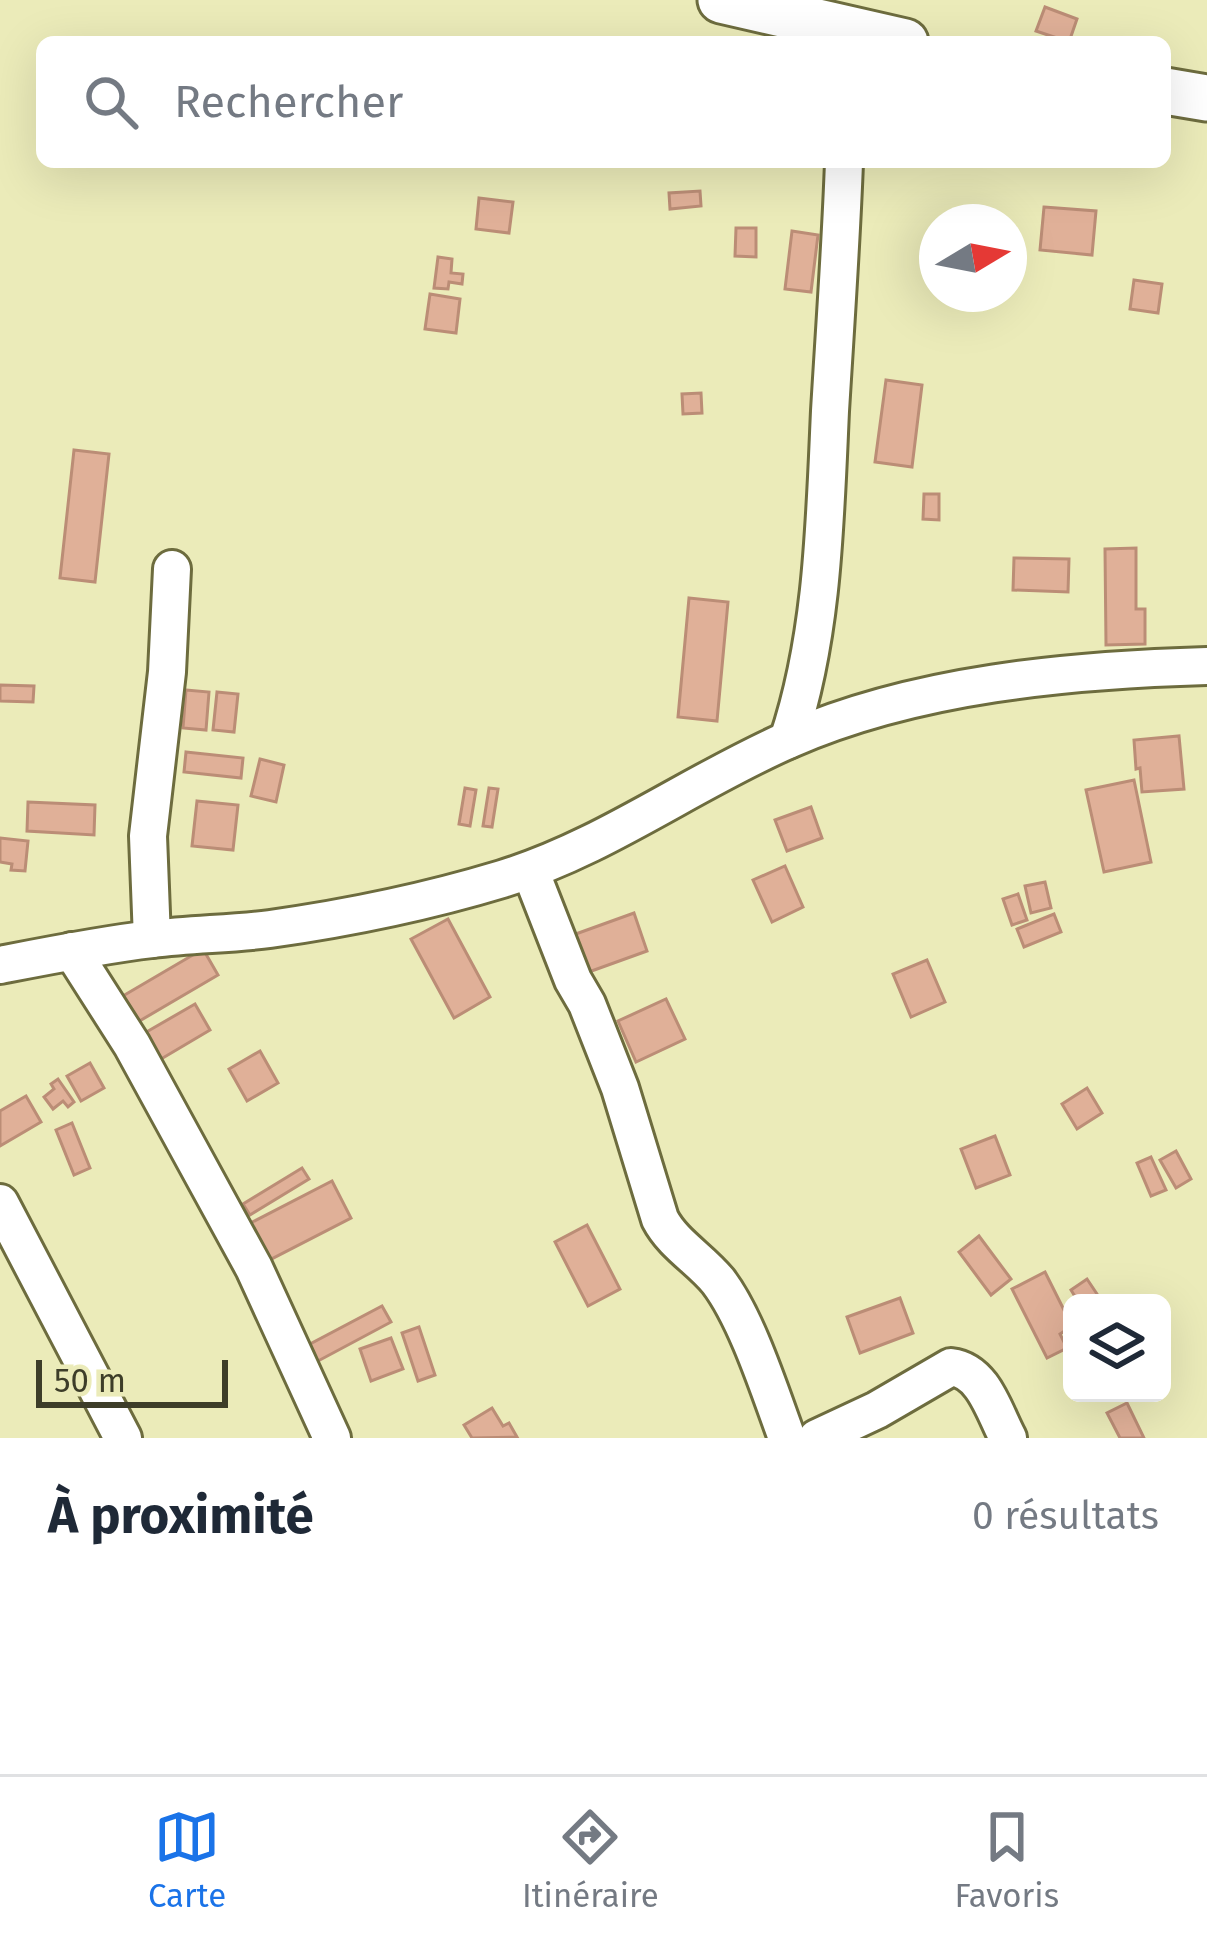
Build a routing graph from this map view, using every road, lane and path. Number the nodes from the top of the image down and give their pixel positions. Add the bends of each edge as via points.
1 (721, 0) edge
2 (852, 36) edge
3 (1171, 92) edge
4 (1207, 98) edge
5 (844, 168) edge
6 (172, 569) dead end
7 (1207, 666) edge
8 (803, 694) junction
9 (837, 722) junction
10 (788, 740) junction
11 (530, 870) junction
12 (152, 939) junction
13 (72, 951) junction
14 (0, 965) edge
15 (0, 1203) edge
16 (123, 1438) edge
17 (332, 1438) edge
18 (787, 1438) edge
19 (817, 1438) edge
20 (1008, 1438) edge

1 - 2 main road
3 - 4 main road
5 - 8 street via 824,524
6 - 12 street via 148,836
7 - 9 street via 997,683
8 - 9 street
8 - 10 street
9 - 10 street
10 - 11 street
11 - 12 street via 386,910
11 - 18 street via 620,1088 660,1219 720,1283
12 - 13 street
13 - 14 street
13 - 17 street via 254,1268
15 - 16 street
19 - 20 street via 951,1367 976,1377

